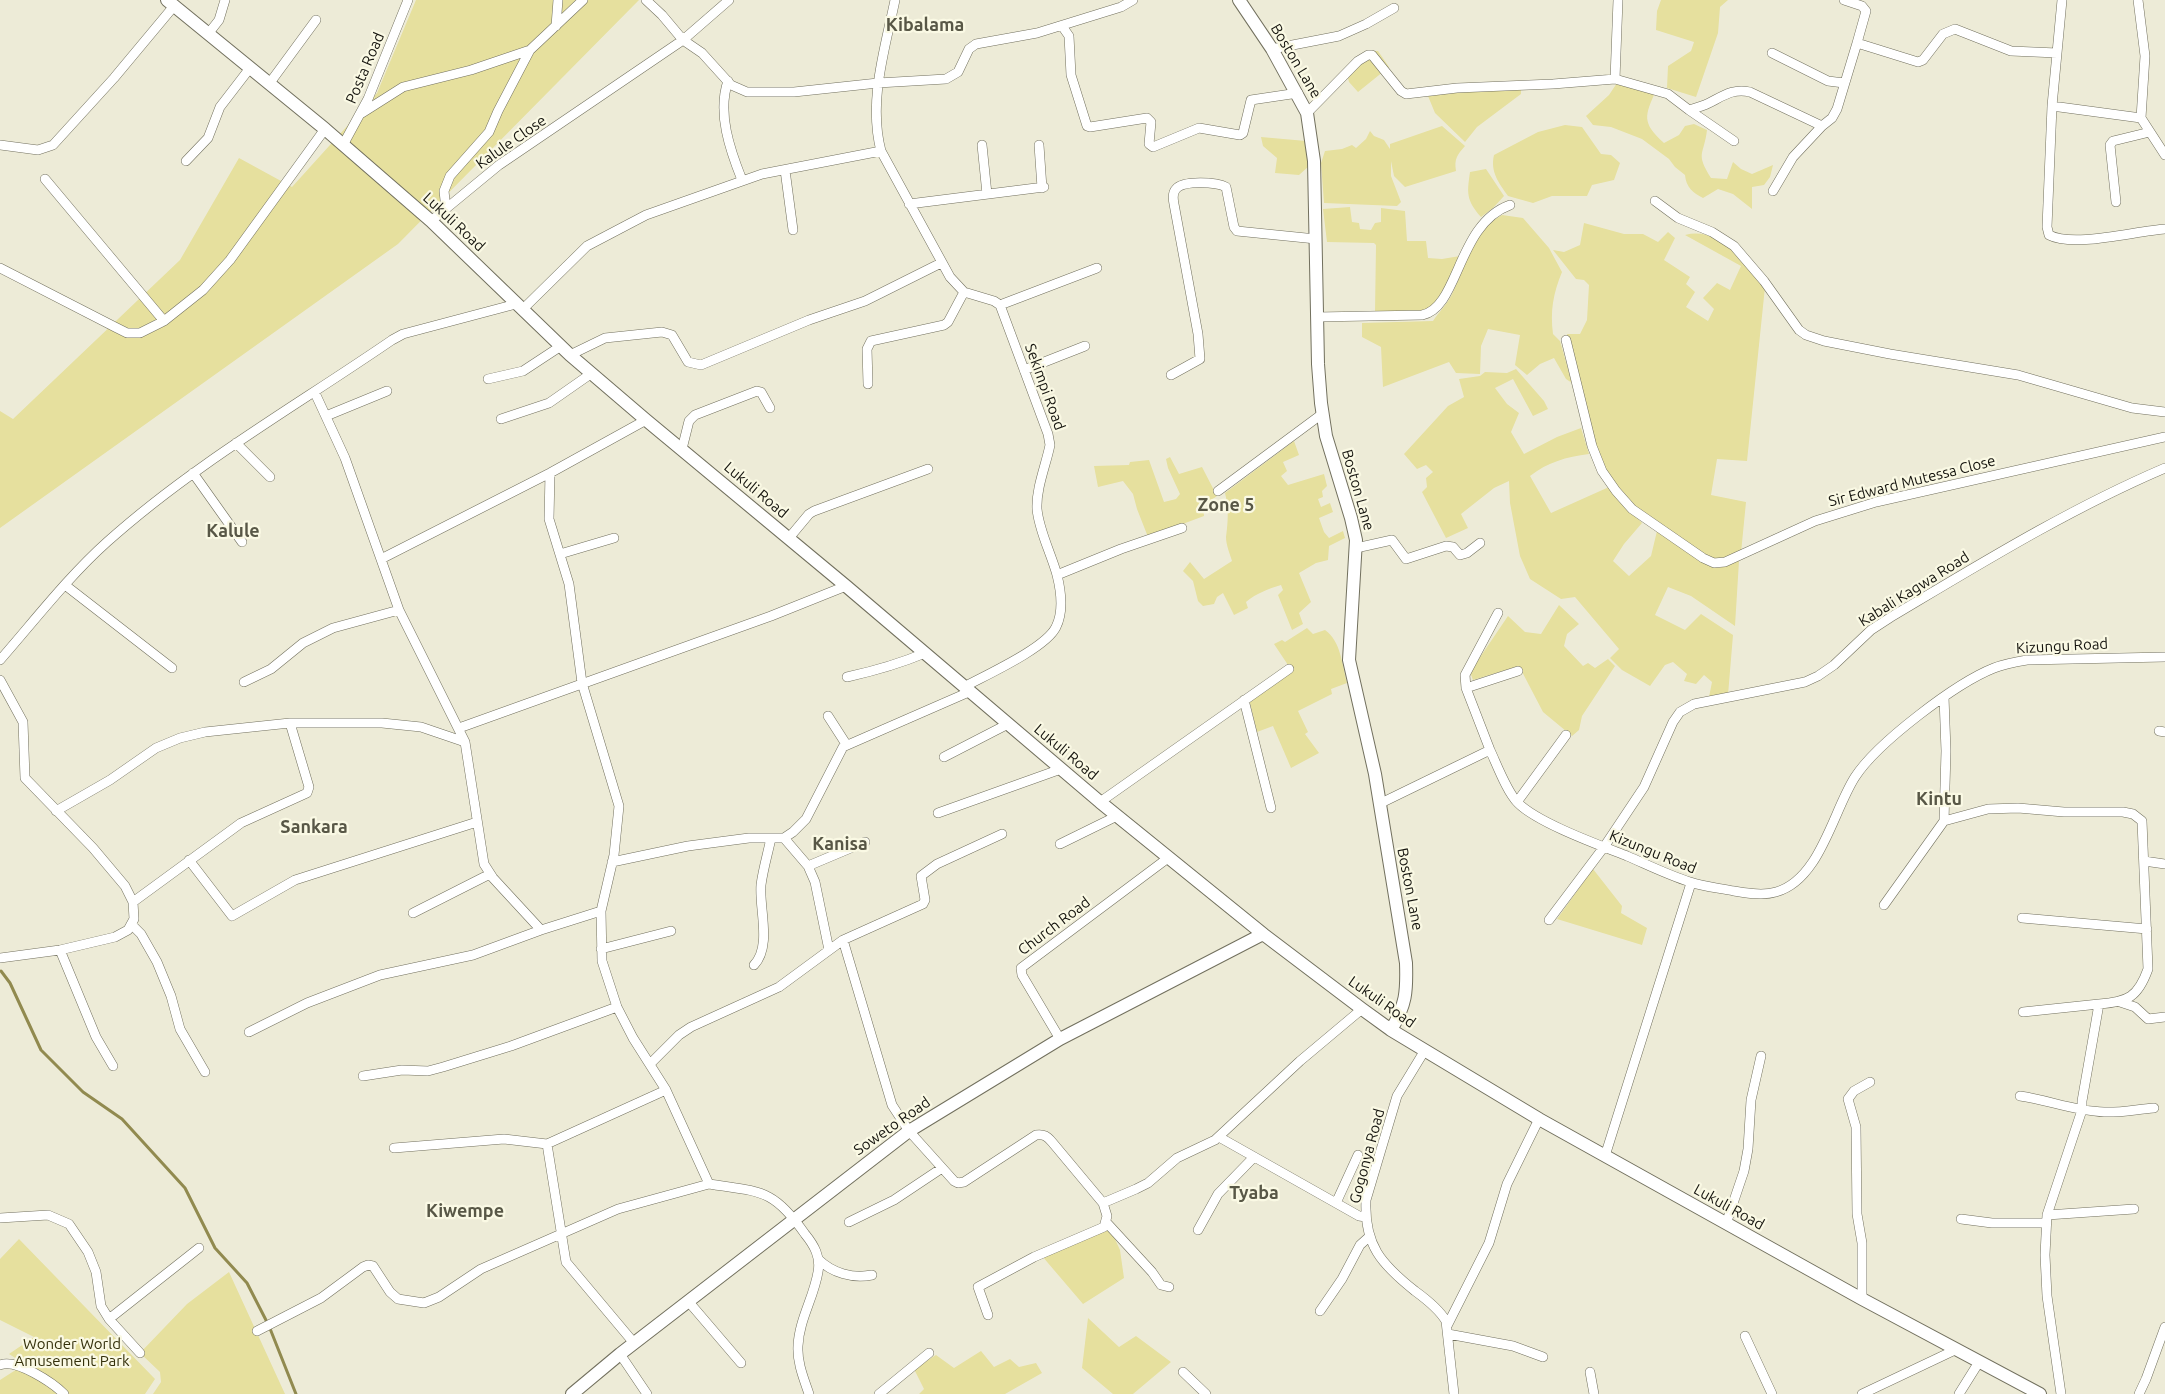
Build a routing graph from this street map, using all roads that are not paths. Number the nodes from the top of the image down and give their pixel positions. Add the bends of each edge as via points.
1 (225, 0) edge
2 (408, 0) edge
3 (558, 0) edge
4 (583, 0) edge
5 (646, 0) edge
6 (729, 0) edge
7 (895, 0) edge
8 (1133, 0) edge
9 (1239, 0) edge
10 (1618, 0) edge
11 (1844, 0) edge
12 (2062, 0) edge
13 (2138, 0) edge
14 (170, 3) edge
15 (1394, 8) dead end
16 (316, 20) dead end
17 (556, 26) junction
18 (1062, 26) junction
19 (208, 34) junction
20 (682, 40) junction
21 (1857, 43) junction
22 (1272, 49) junction
23 (530, 50) junction
24 (1772, 53) dead end
25 (2057, 53) junction
26 (250, 68) junction
27 (1615, 79) junction
28 (728, 81) junction
29 (878, 82) junction
30 (1844, 83) junction
31 (269, 84) junction
32 (1298, 93) junction
33 (2052, 106) junction
34 (1690, 110) junction
35 (362, 112) junction
36 (1307, 112) junction
37 (2141, 118) junction
38 (1822, 126) junction
39 (325, 129) junction
40 (2150, 132) junction
41 (1734, 141) dead end
42 (0, 145) edge
43 (343, 145) junction
44 (982, 145) dead end
45 (1039, 145) dead end
46 (881, 151) junction
47 (2165, 155) edge
48 (186, 161) dead end
49 (785, 170) junction
50 (45, 179) dead end
51 (742, 180) junction
52 (1773, 191) dead end
53 (987, 194) junction
54 (1655, 201) dead end
55 (2116, 202) dead end
56 (908, 204) junction
57 (1510, 205) dead end
58 (446, 208) junction
59 (431, 221) junction
60 (2165, 228) edge
61 (793, 230) dead end
62 (1316, 239) junction
63 (941, 263) junction
64 (0, 268) edge
65 (1097, 268) dead end
66 (964, 292) junction
67 (1000, 305) junction
68 (519, 307) junction
69 (1317, 317) junction
70 (164, 320) junction
71 (1566, 340) dead end
72 (1085, 346) dead end
73 (565, 351) junction
74 (1024, 370) junction
75 (592, 374) junction
76 (1170, 375) dead end
77 (488, 379) dead end
78 (868, 384) dead end
79 (387, 392) dead end
80 (315, 393) junction
81 (770, 408) dead end
82 (2165, 412) edge
83 (1322, 414) junction
84 (326, 416) junction
85 (500, 419) dead end
86 (646, 420) junction
87 (2165, 437) edge
88 (236, 443) junction
89 (682, 449) junction
90 (2165, 468) edge
91 (928, 469) dead end
92 (193, 473) junction
93 (550, 473) junction
94 (270, 477) dead end
95 (1218, 491) dead end
96 (1182, 528) dead end
97 (614, 538) dead end
98 (788, 538) junction
99 (242, 542) dead end
100 (1480, 543) dead end
101 (1356, 548) junction
102 (560, 554) junction
103 (381, 559) junction
104 (1057, 576) junction
105 (65, 586) junction
106 (846, 586) junction
107 (399, 610) junction
108 (1498, 612) dead end
109 (925, 654) junction
110 (2165, 657) edge
111 (0, 660) edge
112 (172, 668) dead end
113 (1288, 669) dead end
114 (1518, 671) dead end
115 (847, 677) dead end
116 (0, 680) edge
117 (244, 682) dead end
118 (582, 683) junction
119 (1466, 688) junction
120 (967, 689) junction
121 (1944, 697) junction
122 (1244, 700) junction
123 (828, 716) dead end
124 (290, 723) junction
125 (1008, 724) junction
126 (459, 728) junction
127 (1566, 735) dead end
128 (465, 742) junction
129 (846, 744) junction
130 (1490, 750) junction
131 (944, 757) dead end
132 (1061, 769) junction
133 (1100, 802) junction
134 (1517, 802) junction
135 (1380, 804) junction
136 (1271, 808) dead end
137 (56, 811) junction
138 (938, 813) dead end
139 (1117, 816) junction
140 (1944, 821) junction
141 (476, 822) junction
142 (1002, 834) dead end
143 (771, 838) junction
144 (784, 838) junction
145 (864, 842) dead end
146 (1060, 844) dead end
147 (1604, 847) junction
148 (1168, 858) junction
149 (189, 860) junction
150 (2144, 861) junction
151 (612, 862) junction
152 (2165, 864) edge
153 (808, 866) junction
154 (490, 874) junction
155 (1691, 883) junction
156 (133, 902) junction
157 (1884, 905) dead end
158 (601, 911) junction
159 (413, 913) dead end
160 (2022, 918) dead end
161 (1549, 920) dead end
162 (132, 925) junction
163 (2147, 929) junction
164 (541, 930) junction
165 (671, 931) dead end
166 (1263, 934) junction
167 (843, 940) junction
168 (601, 949) junction
169 (60, 950) junction
170 (829, 950) junction
171 (0, 958) edge
172 (754, 965) dead end
173 (2120, 1002) junction
174 (2100, 1004) junction
175 (617, 1007) junction
176 (1362, 1010) junction
177 (2023, 1012) dead end
178 (2165, 1017) edge
179 (1391, 1030) junction
180 (249, 1032) dead end
181 (1060, 1039) junction
182 (1425, 1050) junction
183 (1761, 1056) dead end
184 (651, 1064) junction
185 (113, 1066) dead end
186 (205, 1072) dead end
187 (363, 1076) dead end
188 (1870, 1082) dead end
189 (666, 1090) junction
190 (2020, 1096) dead end
191 (2154, 1108) dead end
192 (2082, 1110) junction
193 (1539, 1119) junction
194 (909, 1131) junction
195 (1219, 1137) junction
196 (547, 1144) junction
197 (394, 1148) dead end
198 (1358, 1155) dead end
199 (1605, 1156) junction
200 (1254, 1157) junction
201 (942, 1168) junction
202 (708, 1184) junction
203 (1103, 1202) junction
204 (1336, 1203) junction
205 (2134, 1209) dead end
206 (1366, 1217) junction
207 (0, 1218) edge
208 (795, 1219) junction
209 (2046, 1219) junction
210 (1961, 1220) dead end
211 (849, 1222) dead end
212 (1106, 1222) junction
213 (1726, 1224) junction
214 (1198, 1230) dead end
215 (562, 1234) junction
216 (1370, 1236) junction
217 (199, 1248) dead end
218 (818, 1259) junction
219 (872, 1275) dead end
220 (1169, 1287) dead end
221 (1862, 1299) junction
222 (688, 1301) junction
223 (1320, 1311) dead end
224 (988, 1315) dead end
225 (109, 1319) junction
226 (2165, 1327) edge
227 (1448, 1330) junction
228 (257, 1331) dead end
229 (1745, 1336) dead end
230 (634, 1343) junction
231 (1955, 1350) junction
232 (140, 1353) dead end
233 (929, 1353) dead end
234 (620, 1354) junction
235 (1544, 1357) dead end
236 (1979, 1362) junction
237 (741, 1363) dead end
238 (0, 1365) edge
239 (1184, 1372) dead end
240 (1590, 1372) dead end
241 (64, 1394) edge
242 (572, 1394) edge
243 (647, 1394) edge
244 (810, 1394) edge
245 (879, 1394) edge
246 (1206, 1394) edge
247 (1454, 1394) edge
248 (1594, 1394) edge
249 (1772, 1394) edge
250 (1862, 1394) edge
251 (1959, 1394) edge
252 (2040, 1394) edge
253 (2061, 1394) edge
254 (2139, 1394) edge

1 - 19 street via 219,20
2 - 35 street, Posta Road
3 - 17 street
4 - 17 street
5 - 20 street
6 - 20 street, Kalule Close
7 - 29 street
8 - 18 street
9 - 22 street, Boston Lane
10 - 27 street
11 - 21 street via 1862,6 1866,11
12 - 25 street
13 - 37 street via 2145,56
14 - 19 street, Lukuli Road
14 - 42 street via 114,78 53,145 38,150
15 - 22 street via 1338,36
16 - 31 street
17 - 23 street
18 - 29 street via 976,44 969,49 958,72 946,79
18 - 32 street via 1069,36 1071,75 1087,126 1147,118 1151,122 1149,144 1153,147 1199,128 1240,135 1251,100
19 - 26 street, Lukuli Road
20 - 28 street via 702,53
20 - 58 street, Kalule Close via 500,165
21 - 25 street via 1918,62 1943,34 1955,30 2011,51
21 - 30 street
22 - 32 street, Boston Lane
23 - 35 street via 471,70 403,87
23 - 58 street via 489,132 450,176 444,191
24 - 30 street via 1828,82
25 - 33 street
26 - 31 street, Lukuli Road
26 - 48 street via 220,106 208,138
27 - 34 street via 1668,94
27 - 36 street via 1406,94 1377,59 1368,55
28 - 29 street via 738,90 757,93
28 - 51 street via 723,94 726,124 731,152
29 - 46 street via 877,131
30 - 38 street via 1837,109
31 - 39 street, Lukuli Road
32 - 36 street, Boston Lane
33 - 37 street
33 - 60 street via 2049,235 2058,240 2088,239
34 - 38 street via 1742,90 1759,94
34 - 41 street
35 - 43 street, Posta Road
36 - 62 street, Boston Lane via 1314,161
37 - 40 street
38 - 52 street via 1793,157
39 - 43 street, Lukuli Road
39 - 70 street via 230,260 203,290
40 - 47 street
40 - 55 street via 2113,141 2110,145
43 - 59 street, Lukuli Road
44 - 53 street
45 - 53 street via 1043,187
46 - 49 street
46 - 56 street
49 - 51 street
49 - 61 street
50 - 70 street
51 - 68 street via 646,215 591,243
53 - 56 street
54 - 82 street via 1678,218 1712,232 1734,246 1806,335 1890,354 2018,375 2132,408
56 - 63 street
57 - 69 street via 1492,214 1474,235 1433,312 1422,316
58 - 59 street, Kalule Close
59 - 68 street, Lukuli Road
62 - 69 street, Boston Lane
62 - 76 street via 1237,231 1226,187 1213,183 1177,187 1174,204 1200,359
63 - 66 street
63 - 73 street via 865,301 809,320 701,365 688,362 672,335 662,332 605,338
64 - 70 street via 127,333 140,333
65 - 67 street
66 - 67 street
66 - 78 street via 944,325 871,341 867,348
67 - 74 street, Sekimpi Road
68 - 73 street, Lukuli Road
68 - 80 street via 403,334
69 - 83 street, Boston Lane
71 - 87 street, Sir Edward Mutessa Close via 1592,446 1602,471 1632,509 1714,563 1725,562 1815,521 1868,504
72 - 74 street
73 - 75 street, Lukuli Road
73 - 77 street via 523,371
74 - 104 street, Sekimpi Road via 1050,445 1037,507
75 - 85 street via 549,403
75 - 86 street, Lukuli Road
79 - 84 street
80 - 84 street
80 - 88 street
81 - 89 street via 761,392 757,391 695,415 689,422
83 - 95 street
83 - 101 street, Boston Lane
84 - 103 street via 345,458
86 - 89 street, Lukuli Road
86 - 93 street
88 - 92 street
88 - 94 street
89 - 98 street, Lukuli Road
90 - 147 street, Kabali Kagwa Road via 2040,529 1891,617 1870,630 1818,676 1789,687 1687,707 1673,722 1644,788
91 - 98 street via 814,511
92 - 99 street
92 - 105 street via 107,542
93 - 102 street via 549,519
93 - 103 street
96 - 104 street
97 - 102 street
98 - 106 street, Lukuli Road
100 - 101 street via 1467,554 1460,555 1453,546 1446,546 1406,559 1392,540
101 - 135 street, Boston Lane via 1349,660
102 - 118 street via 570,589
103 - 107 street
104 - 120 street, Sekimpi Road via 1061,612 1053,632 1030,651
105 - 111 street
105 - 112 street
106 - 109 street, Lukuli Road
106 - 118 street
107 - 117 street via 333,628 303,644 271,669
107 - 126 street
108 - 119 street via 1466,672
109 - 115 street via 894,666
109 - 120 street, Lukuli Road
110 - 121 street, Kizungu Road via 2012,662 1993,668
113 - 122 street
114 - 119 street
116 - 137 street via 23,722 25,778
118 - 126 street
118 - 151 street via 619,806
119 - 130 street, Kizungu Road
120 - 125 street, Lukuli Road
120 - 129 street, Sekimpi Road
121 - 140 street
121 - 155 street, Kizungu Road via 1883,745 1856,775 1842,798 1819,853 1796,882 1767,894
122 - 133 street
122 - 136 street
123 - 129 street
124 - 128 street via 414,726
124 - 137 street via 205,732 175,740 156,748 110,780
124 - 149 street via 309,787 307,793 241,824
125 - 131 street
125 - 132 street, Lukuli Road
126 - 128 street
127 - 134 street
128 - 141 street
129 - 144 street via 806,819
130 - 134 street, Kizungu Road
130 - 135 street
132 - 133 street, Lukuli Road
132 - 138 street
133 - 139 street, Lukuli Road
134 - 147 street, Kizungu Road via 1535,815
135 - 179 street, Boston Lane via 1406,962 1403,1008
137 - 156 street via 93,848 125,886
139 - 146 street
139 - 148 street, Lukuli Road
140 - 150 street via 1988,809 2133,814 2142,821
140 - 157 street
141 - 149 street via 294,880 232,916
141 - 154 street via 484,864
142 - 167 street via 937,864 921,876 926,900 923,904
143 - 144 street
143 - 151 street via 688,846
143 - 172 street via 760,900 764,918 762,950
144 - 153 street
145 - 153 street
147 - 155 street, Kizungu Road
147 - 161 street, Kabali Kagwa Road
148 - 166 street, Lukuli Road
148 - 181 street, Church Road via 1021,968
149 - 156 street
150 - 152 street
150 - 163 street
151 - 158 street
153 - 170 street via 816,882
154 - 159 street
154 - 164 street
155 - 199 street
156 - 162 street
158 - 164 street
158 - 168 street
160 - 163 street
162 - 169 street via 122,935
162 - 186 street via 157,962 180,1029
163 - 173 street via 2148,969 2144,982 2135,994
164 - 180 street via 460,959 380,975 307,1003
165 - 168 street
166 - 176 street, Lukuli Road
166 - 181 street, Soweto Road
167 - 170 street
167 - 194 street via 892,1105
168 - 175 street via 602,964
169 - 171 street
169 - 185 street via 96,1037
170 - 184 street via 779,987 705,1019 679,1035
173 - 174 street
173 - 178 street via 2135,1007 2148,1019
174 - 177 street
174 - 192 street
175 - 184 street
175 - 187 street via 443,1067
176 - 179 street, Lukuli Road
176 - 195 street via 1300,1061
179 - 182 street, Lukuli Road
181 - 194 street, Soweto Road
182 - 193 street, Lukuli Road
182 - 206 street, Gogonya Road via 1397,1096 1366,1200
183 - 213 street via 1751,1100 1744,1171
184 - 189 street
188 - 221 street via 1854,1091 1848,1099 1856,1127
189 - 196 street
189 - 202 street
190 - 192 street
191 - 192 street via 2106,1112
192 - 209 street
193 - 199 street, Lukuli Road
193 - 227 street via 1507,1184 1489,1243
194 - 201 street
194 - 208 street, Soweto Road
195 - 200 street
195 - 203 street via 1177,1158 1148,1182
196 - 197 street via 504,1139
196 - 215 street
198 - 204 street
199 - 213 street, Lukuli Road
200 - 204 street
200 - 214 street via 1218,1194
201 - 203 street via 954,1181 964,1182 1036,1135 1046,1135
201 - 211 street via 894,1200
202 - 208 street via 760,1192 776,1199
202 - 215 street via 618,1209
203 - 212 street
204 - 206 street
205 - 209 street
206 - 216 street, Gogonya Road
207 - 225 street via 48,1215 69,1224 91,1259 101,1306
208 - 218 street via 816,1249
208 - 222 street, Soweto Road
209 - 210 street via 1992,1223
209 - 253 street via 2047,1296
212 - 220 street via 1161,1285
212 - 224 street via 1097,1230 1034,1256 978,1287
213 - 221 street, Lukuli Road
215 - 228 street via 481,1268 439,1297 424,1303 398,1299 373,1266 368,1265 321,1298
215 - 230 street via 566,1262
216 - 223 street via 1360,1245
216 - 227 street, Gogonya Road via 1384,1264 1442,1314
217 - 225 street
218 - 219 street via 827,1268 838,1272 860,1278
218 - 244 street via 819,1271 798,1346 800,1370
221 - 231 street, Lukuli Road
222 - 230 street, Soweto Road
222 - 237 street
225 - 232 street
226 - 254 street
227 - 235 street
227 - 247 street, Gogonya Road
229 - 249 street
230 - 234 street, Soweto Road
231 - 236 street, Lukuli Road
231 - 250 street
233 - 245 street
234 - 242 street, Soweto Road
234 - 243 street
236 - 251 street
236 - 252 street, Lukuli Road
238 - 241 street via 22,1367
239 - 246 street
240 - 248 street

